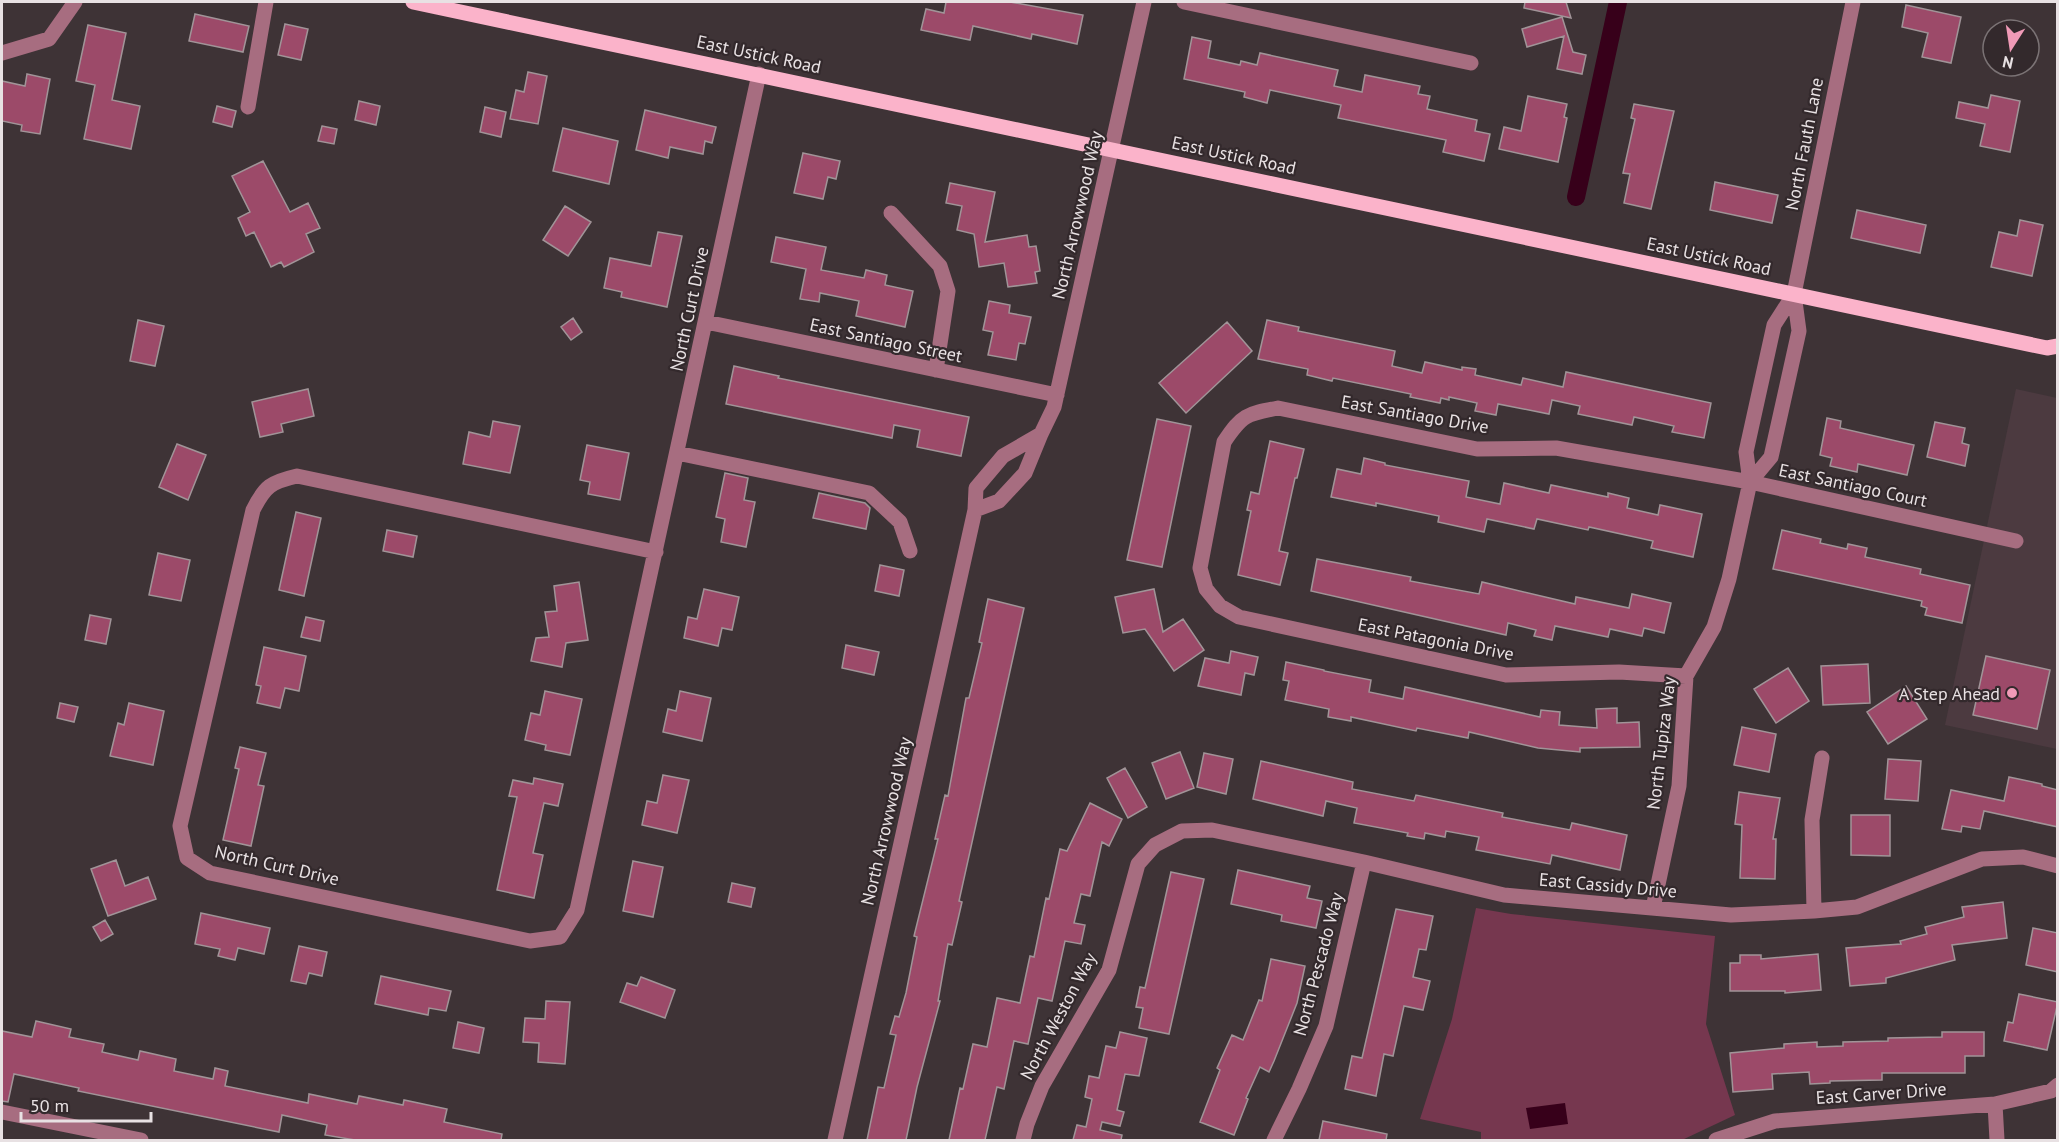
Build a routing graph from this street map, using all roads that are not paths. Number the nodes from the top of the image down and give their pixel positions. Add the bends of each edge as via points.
1 (75, 2) edge
2 (266, 2) edge
3 (416, 2) edge
4 (1144, 2) edge
5 (1184, 2) edge
6 (1853, 2) edge
7 (439, 4) edge
8 (2, 53) edge
9 (1471, 63) dead end
10 (759, 74) junction
11 (248, 107) dead end
12 (1112, 149) junction
13 (891, 213) dead end
14 (1794, 294) junction
15 (706, 322) junction
16 (2054, 349) edge
17 (936, 370) junction
18 (1057, 395) junction
19 (1041, 434) junction
20 (677, 453) junction
21 (1750, 483) junction
22 (975, 510) junction
23 (2016, 541) dead end
24 (910, 551) dead end
25 (656, 552) junction
26 (1220, 606) joint
27 (1686, 676) junction
28 (1822, 758) dead end
29 (1155, 845) joint
30 (1364, 862) junction
31 (2058, 866) edge
32 (1653, 908) junction
33 (1814, 912) junction
34 (2054, 1088) edge
35 (1995, 1104) junction
36 (2, 1112) edge
37 (141, 1140) edge
38 (835, 1140) edge
39 (1023, 1140) edge
40 (1274, 1140) edge
41 (1716, 1140) edge
42 (1997, 1140) edge

1 - 8 street via 49,39
2 - 11 street
3 - 7 main road, East Ustick Road
4 - 12 street, North Arrowwood Way
5 - 9 street
6 - 14 street, North Fauth Lane
7 - 10 main road, East Ustick Road
10 - 12 main road, East Ustick Road
10 - 15 street, North Curt Drive
12 - 14 main road, East Ustick Road
12 - 18 street, North Arrowwood Way
13 - 17 street via 940,266 948,291
14 - 16 main road, East Ustick Road
14 - 21 street, North Tupiza Way via 1774,325 1746,452
14 - 21 street, North Tupiza Way via 1799,331 1771,457
15 - 17 street, East Santiago Street
15 - 20 street, North Curt Drive
17 - 18 street, East Santiago Street
18 - 19 street, North Arrowwood Way
19 - 22 street, North Arrowwood Way via 1025,473 999,501
19 - 22 street, North Arrowwood Way via 1003,456 976,488
20 - 24 street via 869,493 900,522
20 - 25 street, North Curt Drive
21 - 23 street, East Santiago Court
21 - 26 street, East Santiago Drive via 1556,448 1477,449 1278,408 1252,413 1236,424 1224,442 1200,568 1206,589
21 - 27 street, North Tupiza Way via 1714,627
22 - 38 street, North Arrowwood Way
25 - 25 street, North Curt Drive via 577,910 560,937 530,941 302,893 210,873 187,858 180,826 253,510 266,488 278,480 297,476
26 - 27 street, East Patagonia Drive via 1239,617 1506,675 1619,672
27 - 32 street, North Tupiza Way via 1679,786
28 - 33 street via 1812,820
29 - 30 street, East Cassidy Drive via 1182,831 1212,830
29 - 39 street, North Weston Way via 1138,864 1108,970 1042,1086
30 - 32 street, East Cassidy Drive via 1504,895
30 - 40 street, North Pescado Way via 1326,1026
31 - 33 street, East Cassidy Drive via 2023,857 1982,859 1857,908
32 - 33 street, East Cassidy Drive via 1731,915
34 - 35 street, East Carver Drive
35 - 41 street, East Carver Drive via 1775,1121
35 - 42 street
36 - 37 street

